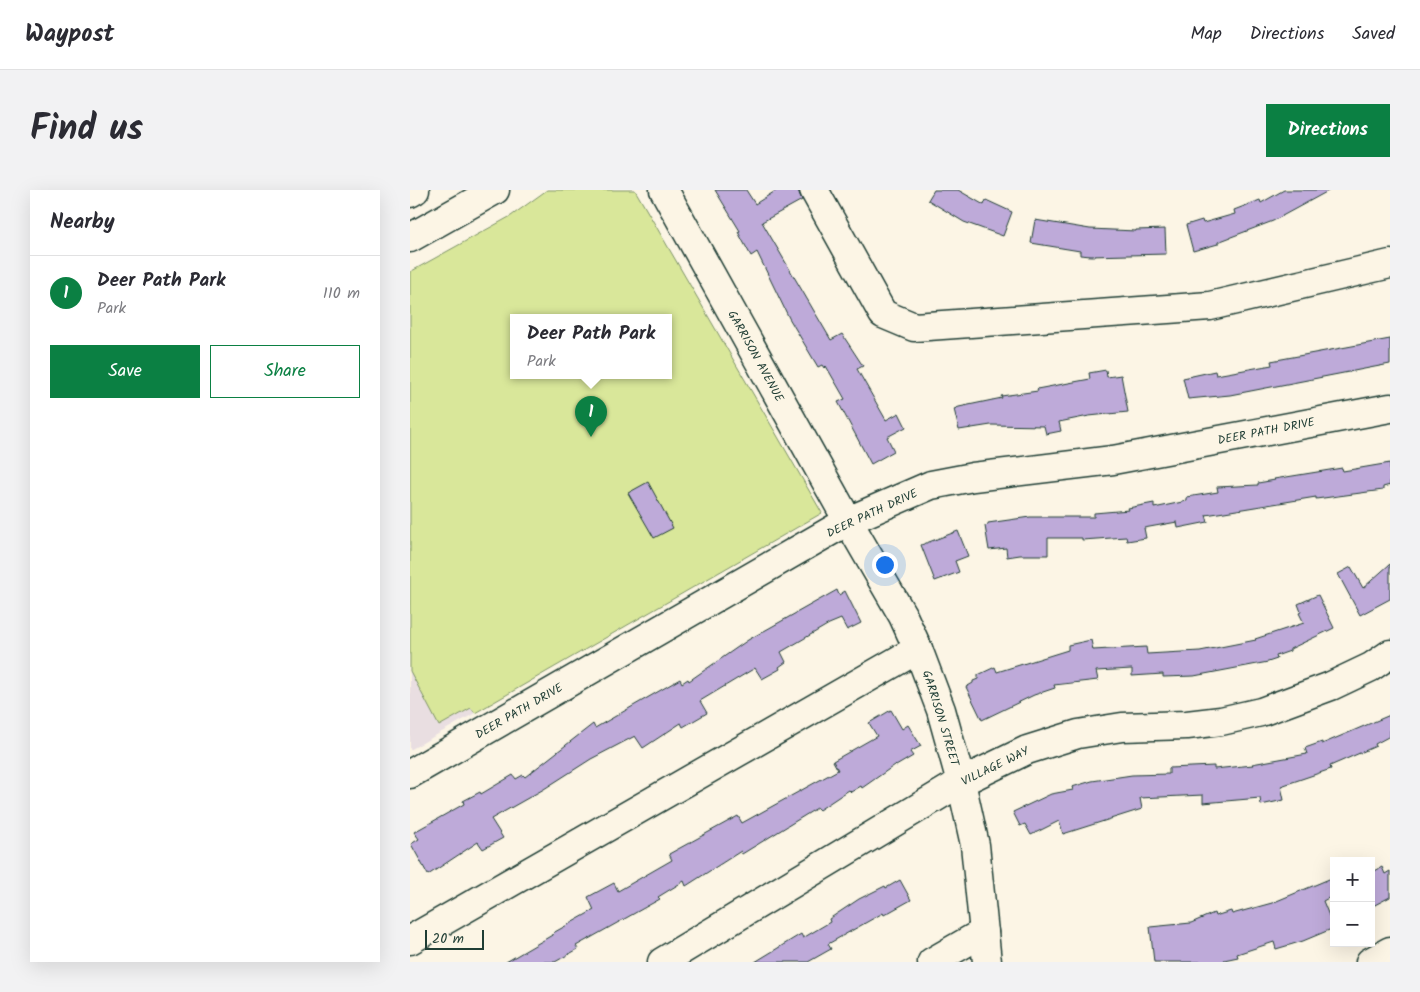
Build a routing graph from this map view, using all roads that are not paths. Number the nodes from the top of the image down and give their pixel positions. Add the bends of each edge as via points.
1 (415, 190) edge
2 (495, 190) edge
3 (664, 190) edge
4 (814, 190) edge
5 (410, 193) edge
6 (410, 238) edge
7 (1390, 264) edge
8 (1390, 408) edge
9 (848, 521) junction
10 (918, 649) junction
11 (1390, 654) edge
12 (410, 774) edge
13 (961, 782) junction
14 (984, 932) junction
15 (410, 940) edge
16 (1390, 951) edge
17 (662, 962) edge
18 (932, 962) edge
19 (987, 962) edge
20 (1370, 962) edge

1 - 5 street
2 - 6 street
3 - 9 street, GARRISON AVENUE
4 - 7 street via 883,314 914,327 1210,306
8 - 9 street, DEER PATH DRIVE via 1112,460 931,485
9 - 10 street, GARRISON STREET via 903,616
9 - 12 street, DEER PATH DRIVE
10 - 13 street, GARRISON STREET via 941,710
10 - 15 street
11 - 13 street, VILLAGE WAY via 1331,686 1261,712 1221,722 1122,727 1078,734 1027,750
13 - 14 street, GARRISON STREET via 975,845
13 - 17 street, VILLAGE WAY
14 - 18 street
14 - 19 street, GARRISON STREET
16 - 20 street

